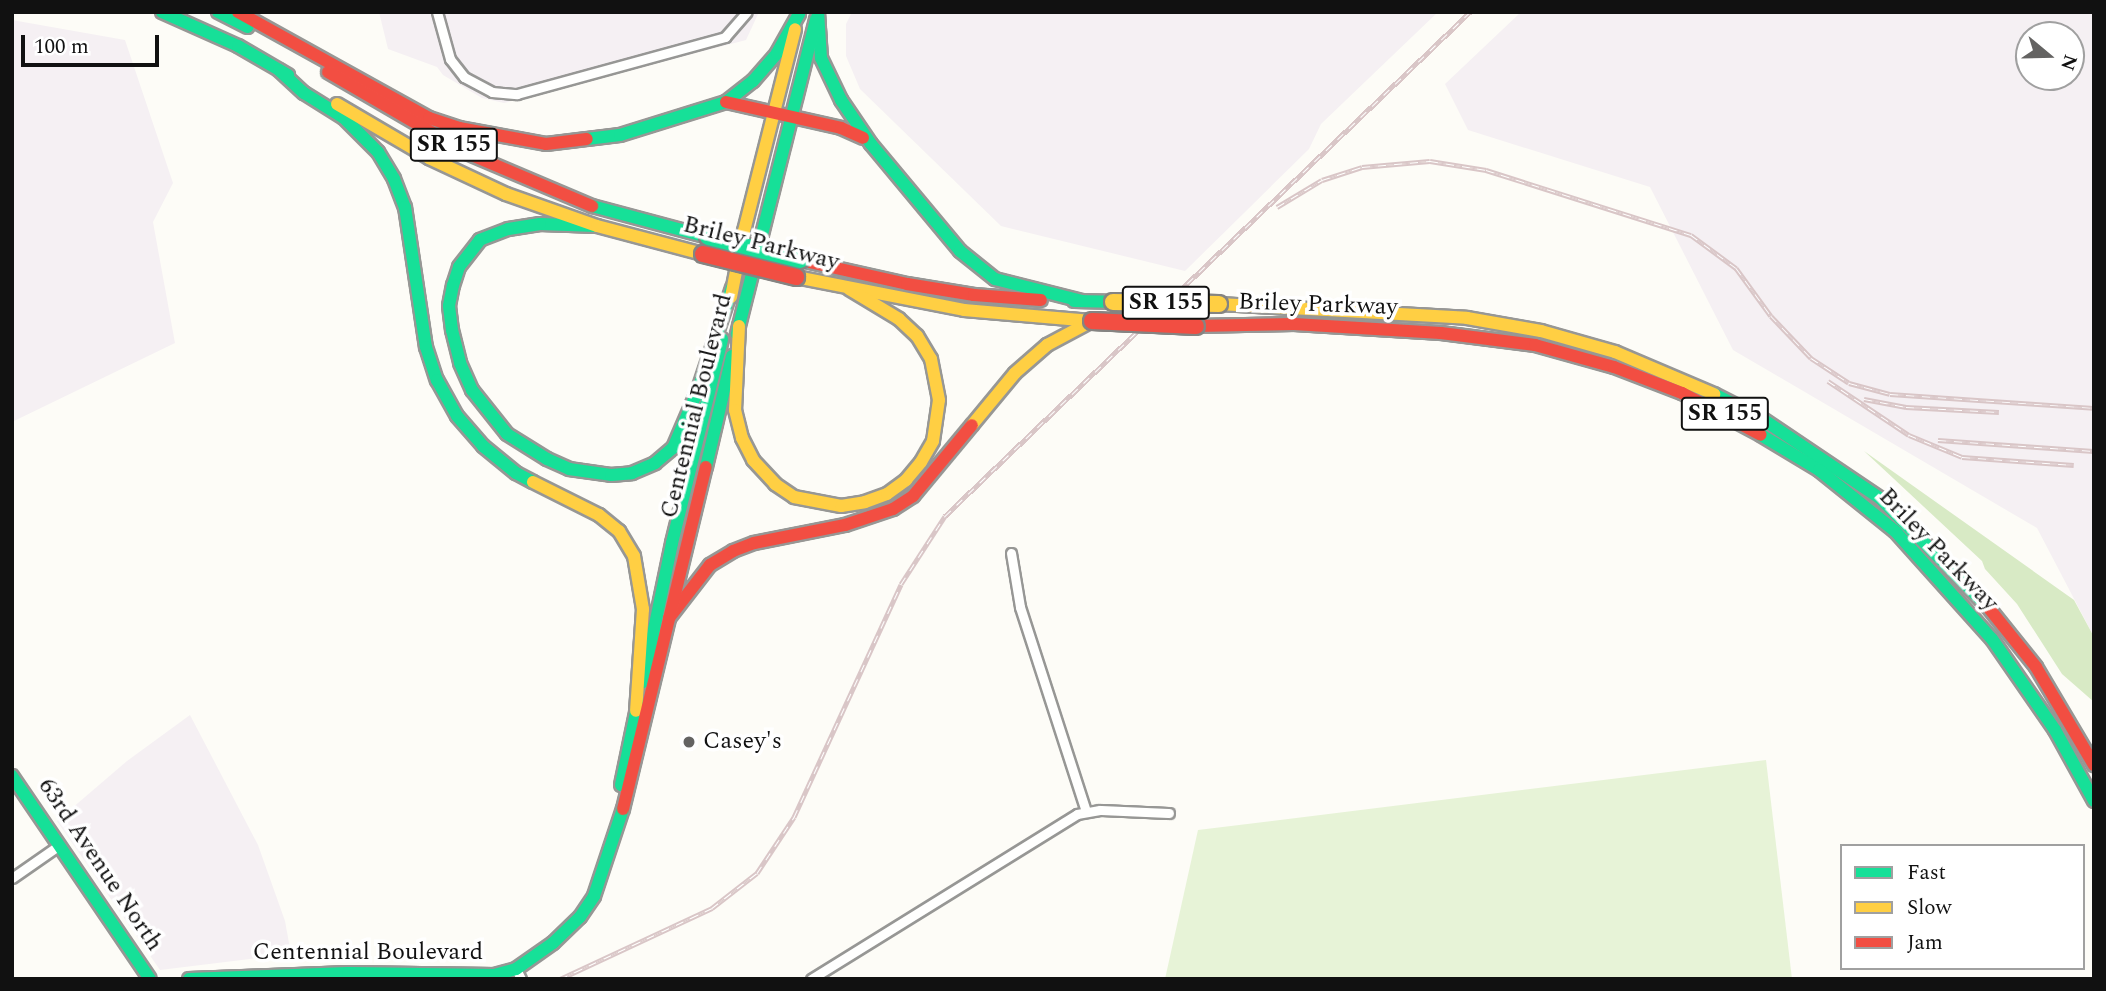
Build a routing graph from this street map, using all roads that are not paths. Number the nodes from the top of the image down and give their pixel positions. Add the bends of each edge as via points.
1 (162, 12) edge
2 (218, 12) edge
3 (238, 12) edge
4 (437, 12) edge
5 (747, 12) edge
6 (818, 12) edge
7 (799, 13) edge
8 (279, 70) junction
9 (726, 102) junction
10 (774, 113) junction
11 (791, 117) junction
12 (871, 144) junction
13 (597, 226) junction
14 (732, 288) junction
15 (849, 289) junction
16 (1082, 301) junction
17 (1092, 321) junction
18 (739, 326) junction
19 (1011, 553) dead end
20 (668, 618) junction
21 (636, 711) junction
22 (2094, 765) edge
23 (12, 776) edge
24 (2094, 801) edge
25 (620, 810) junction
26 (1086, 811) junction
27 (1169, 813) dead end
28 (58, 846) junction
29 (12, 878) edge
30 (518, 974) edge
31 (150, 979) edge
32 (188, 979) edge
33 (811, 979) edge

1 - 8 main road, Briley Parkway / SR 155
2 - 16 main road, Briley Parkway / SR 155, bridge via 467,153 590,205 907,284 974,295
3 - 9 main road via 429,118 506,139 546,144 620,135
4 - 5 street via 450,59 464,77 492,92 517,94 725,37
6 - 11 main road, Centennial Boulevard
6 - 12 main road via 821,58 830,82
7 - 9 main road via 777,53 753,81
7 - 10 main road, Centennial Boulevard
8 - 13 main road, Briley Parkway / SR 155 via 429,158 506,194
8 - 21 main road via 304,93 344,118 378,152 394,179 405,207 426,347 457,416 483,446 516,472 600,515 619,531 634,556 643,609
9 - 10 main road
10 - 11 main road
10 - 14 main road, Centennial Boulevard
11 - 12 main road via 856,132
11 - 18 main road, Centennial Boulevard
12 - 16 main road via 976,266 995,279
13 - 14 main road via 540,224 480,240 459,267 449,306 460,363 472,390 507,434 558,464 590,474 632,473 673,448
13 - 15 main road, Briley Parkway / SR 155, bridge
14 - 21 main road, Centennial Boulevard
15 - 17 main road, Briley Parkway / SR 155 via 964,310
15 - 18 main road via 917,335 930,359 939,400 933,442 921,462 887,494 866,502 841,506 794,497 753,460 735,410
16 - 22 main road, Briley Parkway / SR 155, bridge via 1467,318 1541,331 1672,374 1761,418 1881,499 2001,621 2036,667
17 - 20 main road via 1047,345 1015,373 921,486 894,509 845,526 733,551 710,565
17 - 24 main road, Briley Parkway / SR 155, bridge via 1441,333 1535,345 1682,393 1819,470 1895,531 1992,639 2055,730
18 - 20 main road, Centennial Boulevard
19 - 26 street via 1020,607
20 - 25 main road, Centennial Boulevard
21 - 25 main road, Centennial Boulevard via 621,781
23 - 28 main road, 63rd Avenue North
25 - 30 main road, Centennial Boulevard via 594,896 580,917
26 - 27 street
26 - 33 street
28 - 29 street
28 - 31 main road, 63rd Avenue North
30 - 32 main road, Centennial Boulevard via 348,973

